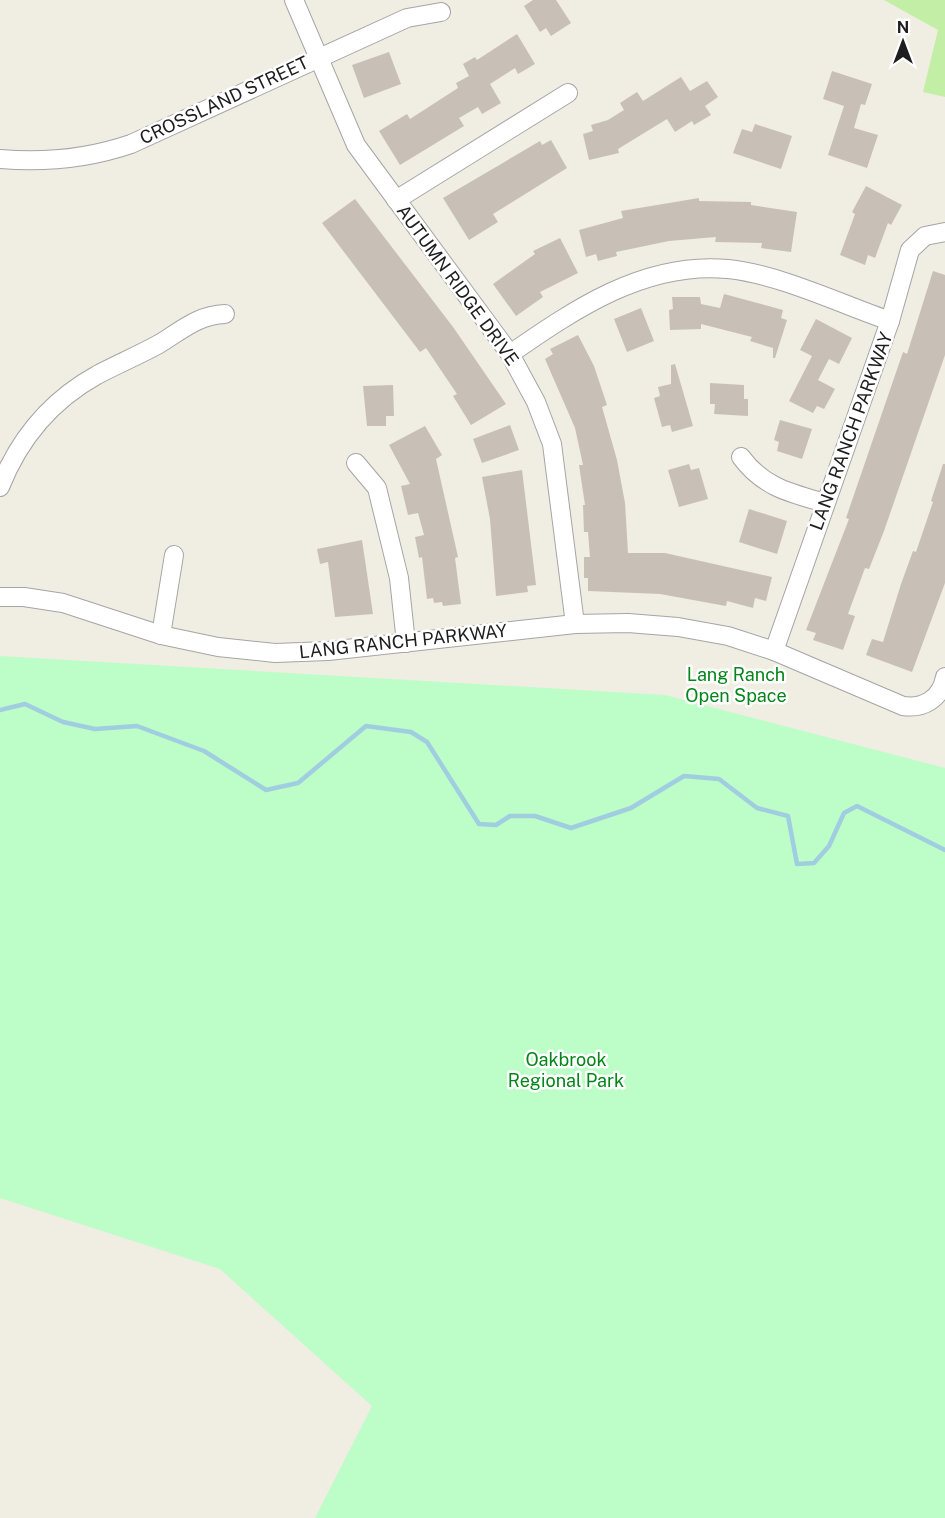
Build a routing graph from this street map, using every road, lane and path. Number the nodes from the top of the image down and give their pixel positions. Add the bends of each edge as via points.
1 (294, 0) edge
2 (441, 12) dead end
3 (317, 57) junction
4 (568, 93) dead end
5 (0, 159) edge
6 (396, 200) junction
7 (945, 232) edge
8 (225, 314) dead end
9 (890, 321) junction
10 (510, 354) junction
11 (741, 457) dead end
12 (356, 463) dead end
13 (0, 488) edge
14 (825, 503) junction
15 (174, 555) dead end
16 (0, 597) edge
17 (575, 624) junction
18 (161, 635) junction
19 (406, 642) junction
20 (774, 651) junction
21 (945, 677) edge

1 - 3 street, AUTUMN RIDGE DRIVE
2 - 3 street, CROSSLAND STREET via 407,18
3 - 5 street, CROSSLAND STREET via 105,153 41,162
3 - 6 street, AUTUMN RIDGE DRIVE via 356,145
4 - 6 street
6 - 10 street, AUTUMN RIDGE DRIVE
7 - 9 street, LANG RANCH PARKWAY via 925,236 910,250
8 - 13 street via 199,319 76,388 55,404 9,464
9 - 10 street via 763,276 729,269 690,269 641,280 603,295 575,309
9 - 14 street, LANG RANCH PARKWAY
10 - 17 street, AUTUMN RIDGE DRIVE via 536,402 552,444
11 - 14 street via 754,475 767,483
12 - 19 street via 377,488 399,578
14 - 20 street, LANG RANCH PARKWAY
15 - 18 street
16 - 18 street, LANG RANCH PARKWAY via 63,603
17 - 19 street, LANG RANCH PARKWAY
17 - 20 street, LANG RANCH PARKWAY via 678,627 728,636
18 - 19 street, LANG RANCH PARKWAY via 218,647 275,652 328,651
20 - 21 street, LANG RANCH PARKWAY via 903,706 930,702

